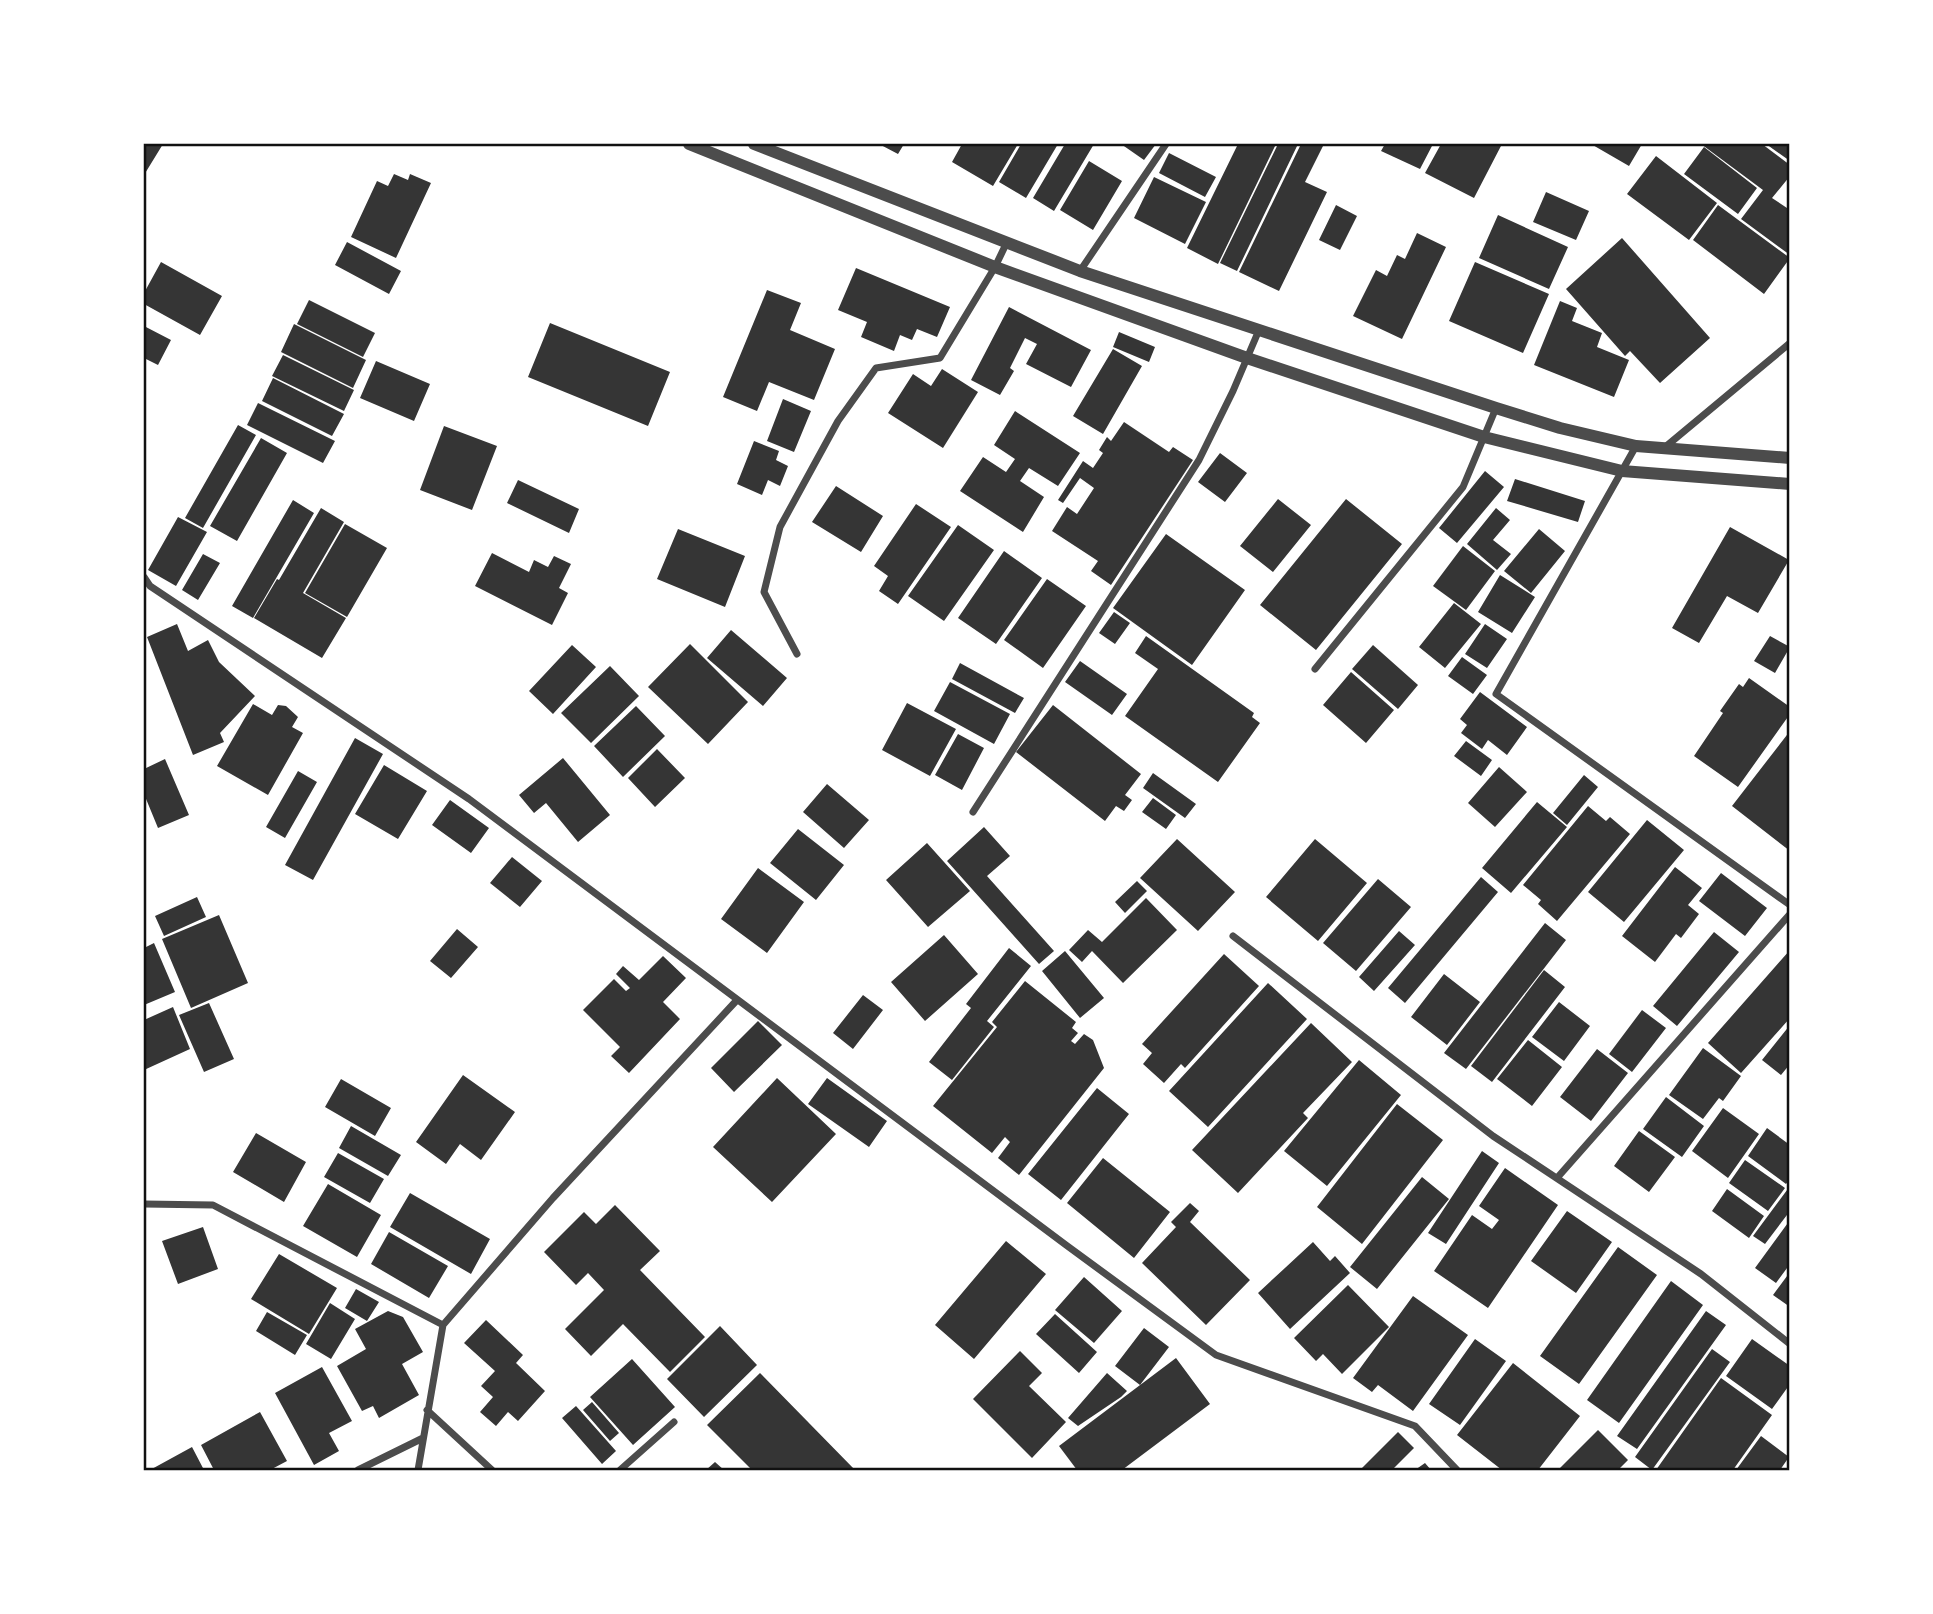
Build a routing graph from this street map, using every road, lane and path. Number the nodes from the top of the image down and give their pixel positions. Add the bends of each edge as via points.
1 (689, 144) edge
2 (754, 144) edge
3 (1166, 144) edge
4 (1007, 242) junction
5 (995, 267) junction
6 (1080, 271) junction
7 (1259, 330) junction
8 (1790, 343) edge
9 (1247, 358) junction
10 (1496, 408) junction
11 (1484, 437) junction
12 (1636, 446) junction
13 (1664, 448) junction
14 (1790, 458) edge
15 (1622, 471) junction
16 (1790, 484) edge
17 (144, 577) edge
18 (797, 654) dead end
19 (1315, 669) dead end
20 (973, 812) dead end
21 (1790, 905) edge
22 (1790, 914) edge
23 (1233, 936) dead end
24 (737, 1000) junction
25 (1557, 1178) junction
26 (144, 1204) edge
27 (443, 1325) junction
28 (1790, 1344) edge
29 (427, 1410) junction
30 (674, 1422) dead end
31 (423, 1438) junction
32 (358, 1471) edge
33 (418, 1471) edge
34 (492, 1471) edge
35 (620, 1471) edge
36 (1457, 1471) edge

1 - 5 street
2 - 4 street
3 - 6 street
4 - 5 street
4 - 6 street
5 - 9 street
5 - 18 street via 940,358 876,368 838,421 780,527 764,592
6 - 7 street
7 - 9 street
7 - 10 street
8 - 13 street
9 - 11 street
9 - 20 street via 1199,460
10 - 11 street
10 - 12 street
11 - 15 street
11 - 19 street via 1464,487
12 - 13 street
12 - 15 street
13 - 14 street
15 - 16 street
15 - 21 street via 1496,694
17 - 24 street via 150,586 469,799
22 - 25 street
23 - 25 street via 1493,1136
24 - 27 street via 553,1198
24 - 36 street via 1216,1355 1415,1426
25 - 28 street via 1701,1274
26 - 27 street via 213,1205
27 - 29 street
29 - 31 street
29 - 34 street
30 - 35 street
31 - 32 street
31 - 33 street

